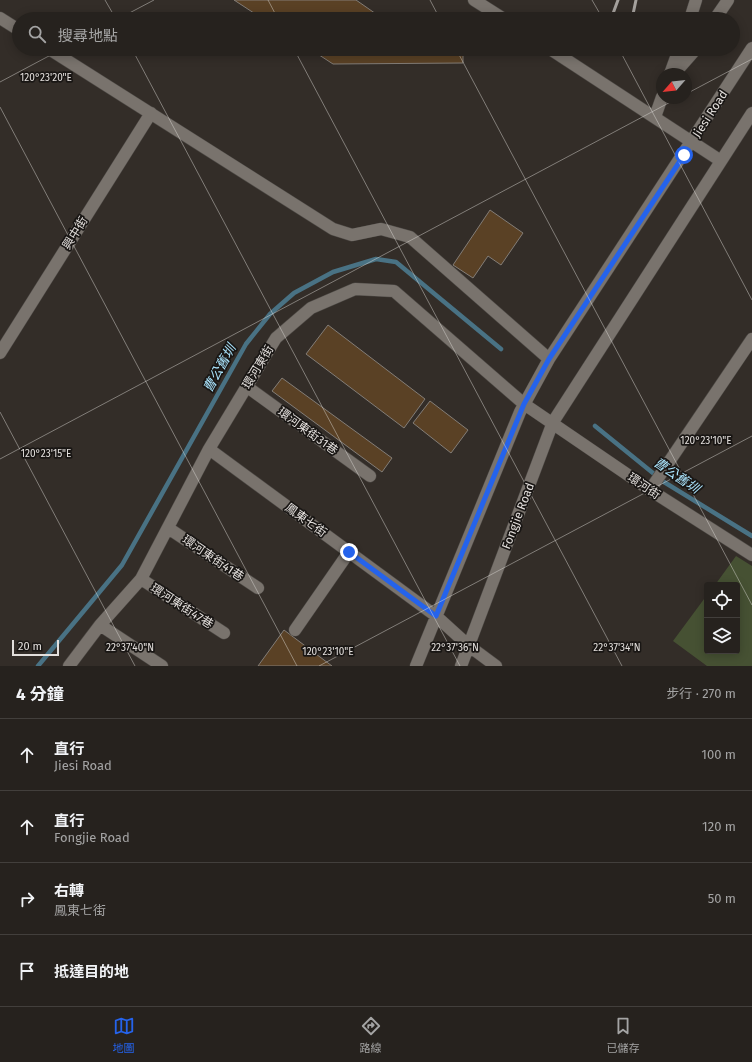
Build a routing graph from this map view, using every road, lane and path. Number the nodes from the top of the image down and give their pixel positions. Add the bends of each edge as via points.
1 (474, 0) edge
2 (696, 0) edge
3 (728, 0) edge
4 (493, 12) edge
5 (692, 12) edge
6 (720, 12) edge
7 (0, 18) edge
8 (12, 26) edge
9 (752, 48) edge
10 (61, 56) edge
11 (561, 56) edge
12 (676, 56) edge
13 (690, 56) edge
14 (672, 68) edge
15 (679, 68) edge
16 (660, 104) edge
17 (151, 113) junction
18 (752, 113) edge
19 (655, 117) junction
20 (691, 143) junction
21 (721, 162) junction
22 (752, 339) edge
23 (0, 353) edge
24 (549, 359) junction
25 (246, 386) junction
26 (524, 404) junction
27 (538, 413) joint
28 (553, 422) junction
29 (209, 449) junction
30 (370, 476) dead end
31 (652, 488) junction
32 (168, 528) junction
33 (349, 552) junction
34 (752, 555) edge
35 (141, 579) junction
36 (258, 588) dead end
37 (436, 616) junction
38 (100, 625) junction
39 (295, 630) dead end
40 (224, 633) dead end
41 (469, 646) junction
42 (69, 666) edge
43 (162, 666) edge
44 (416, 666) edge
45 (461, 666) edge
46 (496, 666) edge

1 - 4 street
2 - 5 street
3 - 6 street
7 - 8 street
9 - 20 street, Jiesi Road
10 - 17 street
11 - 19 street
12 - 14 street
13 - 15 street
16 - 19 street
17 - 23 street, 興中街
17 - 24 street via 333,230 352,234 381,229 410,237
18 - 21 street
19 - 20 street
20 - 21 street
20 - 24 street, Jiesi Road
21 - 28 street, Fongjie Road
22 - 31 street
24 - 26 street
25 - 26 street, 環河東街 via 276,338 311,308 355,289 394,291
25 - 29 street, 環河東街
25 - 30 street, 環河東街31巷
26 - 27 street, 環河東街
26 - 37 street
27 - 28 street, 環河街
28 - 31 street, 環河街
28 - 41 street, Fongjie Road
29 - 32 street, 環河東街
29 - 33 street, 鳳東七街
31 - 34 street, 環河街
32 - 35 street, 環河東街
32 - 36 street, 環河東街41巷
33 - 37 street, 鳳東七街
33 - 39 street
35 - 38 street, 環河東街
35 - 40 street, 環河東街47巷
37 - 41 street, 鳳東七街
37 - 44 street
38 - 42 street, 環河東街
38 - 43 street
41 - 45 street, Fongjie Road
41 - 46 street, 鳳東七街

